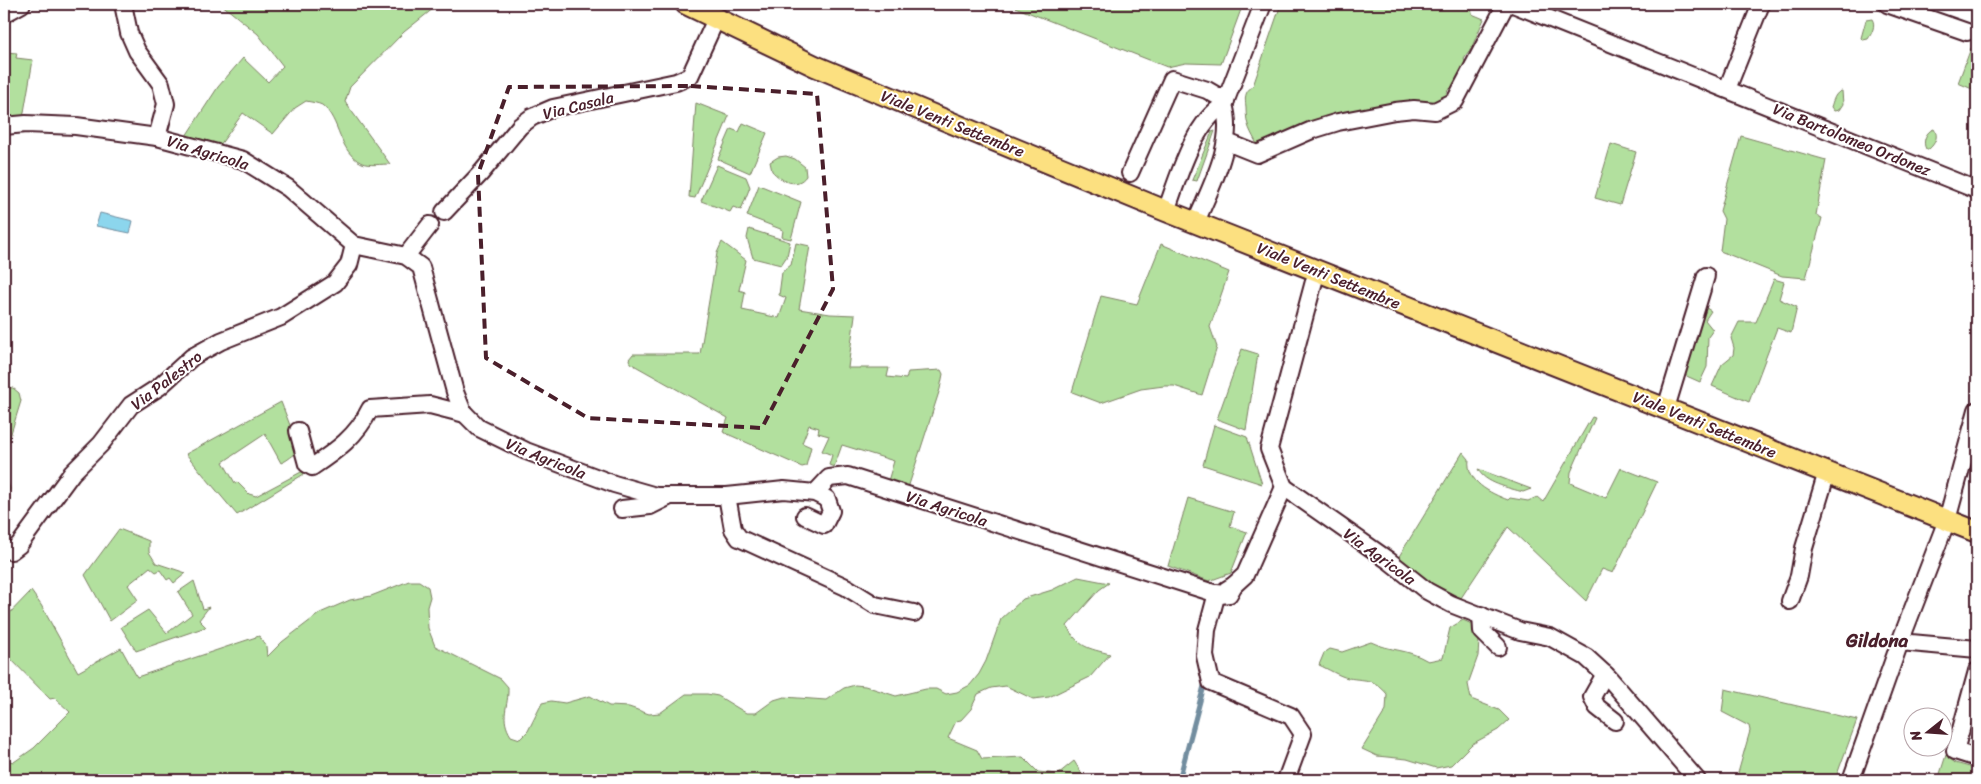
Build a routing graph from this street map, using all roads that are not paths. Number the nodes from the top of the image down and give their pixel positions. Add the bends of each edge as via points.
1 (22, 4) edge
2 (123, 4) edge
3 (686, 4) edge
4 (1263, 4) edge
5 (1506, 4) edge
6 (1513, 4) edge
7 (1761, 4) edge
8 (1887, 4) edge
9 (4, 14) edge
10 (716, 19) junction
11 (1967, 32) dead end
12 (1727, 89) junction
13 (1225, 103) junction
14 (4, 126) edge
15 (157, 137) junction
16 (1227, 142) junction
17 (1130, 174) dead end
18 (1977, 190) edge
19 (1166, 211) junction
20 (444, 212) dead end
21 (1196, 222) junction
22 (430, 225) dead end
23 (354, 245) junction
24 (406, 256) junction
25 (1317, 270) junction
26 (1706, 276) dead end
27 (1666, 408) junction
28 (1977, 410) edge
29 (465, 414) junction
30 (298, 431) dead end
31 (1827, 472) junction
32 (1284, 487) junction
33 (815, 493) junction
34 (676, 495) junction
35 (728, 496) junction
36 (622, 509) dead end
37 (805, 516) dead end
38 (1947, 520) junction
39 (1977, 531) edge
40 (4, 550) edge
41 (1216, 593) junction
42 (1790, 600) dead end
43 (914, 613) dead end
44 (1481, 615) junction
45 (1900, 642) junction
46 (1498, 647) dead end
47 (1977, 650) edge
48 (1977, 671) edge
49 (1605, 674) junction
50 (1615, 721) dead end
51 (1977, 758) edge
52 (1286, 780) edge
53 (1697, 780) edge
54 (1851, 780) edge

1 - 9 street
2 - 15 street via 129,33 137,51 161,84 166,104
3 - 10 main road, Viale Venti Settembre
4 - 13 street
5 - 16 street via 1455,101 1443,109 1395,111 1338,122 1257,154
6 - 12 street, Via Bartolomeo Ordonez
7 - 12 street
8 - 11 street
10 - 19 main road, Viale Venti Settembre via 908,106
10 - 20 street, Via Casala via 690,76 668,84 553,108 532,116
12 - 18 street, Via Bartolomeo Ordonez
13 - 16 street
13 - 17 street via 1207,90 1167,77
13 - 19 street via 1203,123
14 - 15 street, Via Agricola via 76,126
15 - 23 street, Via Agricola via 223,154 254,166 307,203
16 - 21 street
19 - 21 main road, Viale Venti Settembre
21 - 25 main road, Viale Venti Settembre
22 - 24 street
23 - 24 street, Via Agricola
23 - 40 street, Via Palestro via 349,265 335,283 281,317 221,341 192,357 159,387 131,405 101,444 72,473 18,545 11,551
24 - 29 street, Via Agricola via 421,267 455,392
25 - 27 main road, Viale Venti Settembre
25 - 32 street via 1269,449
26 - 27 street
27 - 31 main road, Viale Venti Settembre
28 - 38 street
29 - 30 street via 430,405 370,409 346,443 312,467 307,464
29 - 34 street, Via Agricola via 479,428 526,452 614,484 656,496
31 - 38 main road, Viale Venti Settembre
31 - 42 street
32 - 41 street via 1245,575 1229,594
32 - 44 street, Via Agricola via 1427,591
33 - 35 street, Via Agricola via 784,490
33 - 37 street via 826,500 831,511 827,522 824,525
33 - 41 street, Via Agricola via 829,478 848,476
34 - 35 street, Via Agricola
34 - 36 street via 650,506
35 - 43 street via 733,529 739,538 846,586 875,605
38 - 39 main road, Viale Venti Settembre
38 - 45 street
41 - 52 street via 1207,630 1205,656 1211,682 1291,716 1302,734
44 - 46 street via 1482,631
44 - 49 street, Via Agricola via 1520,631 1550,637 1586,657
45 - 47 street
45 - 54 street
48 - 51 street via 1955,751
49 - 50 street via 1592,697 1596,708
49 - 53 street, Via Agricola

